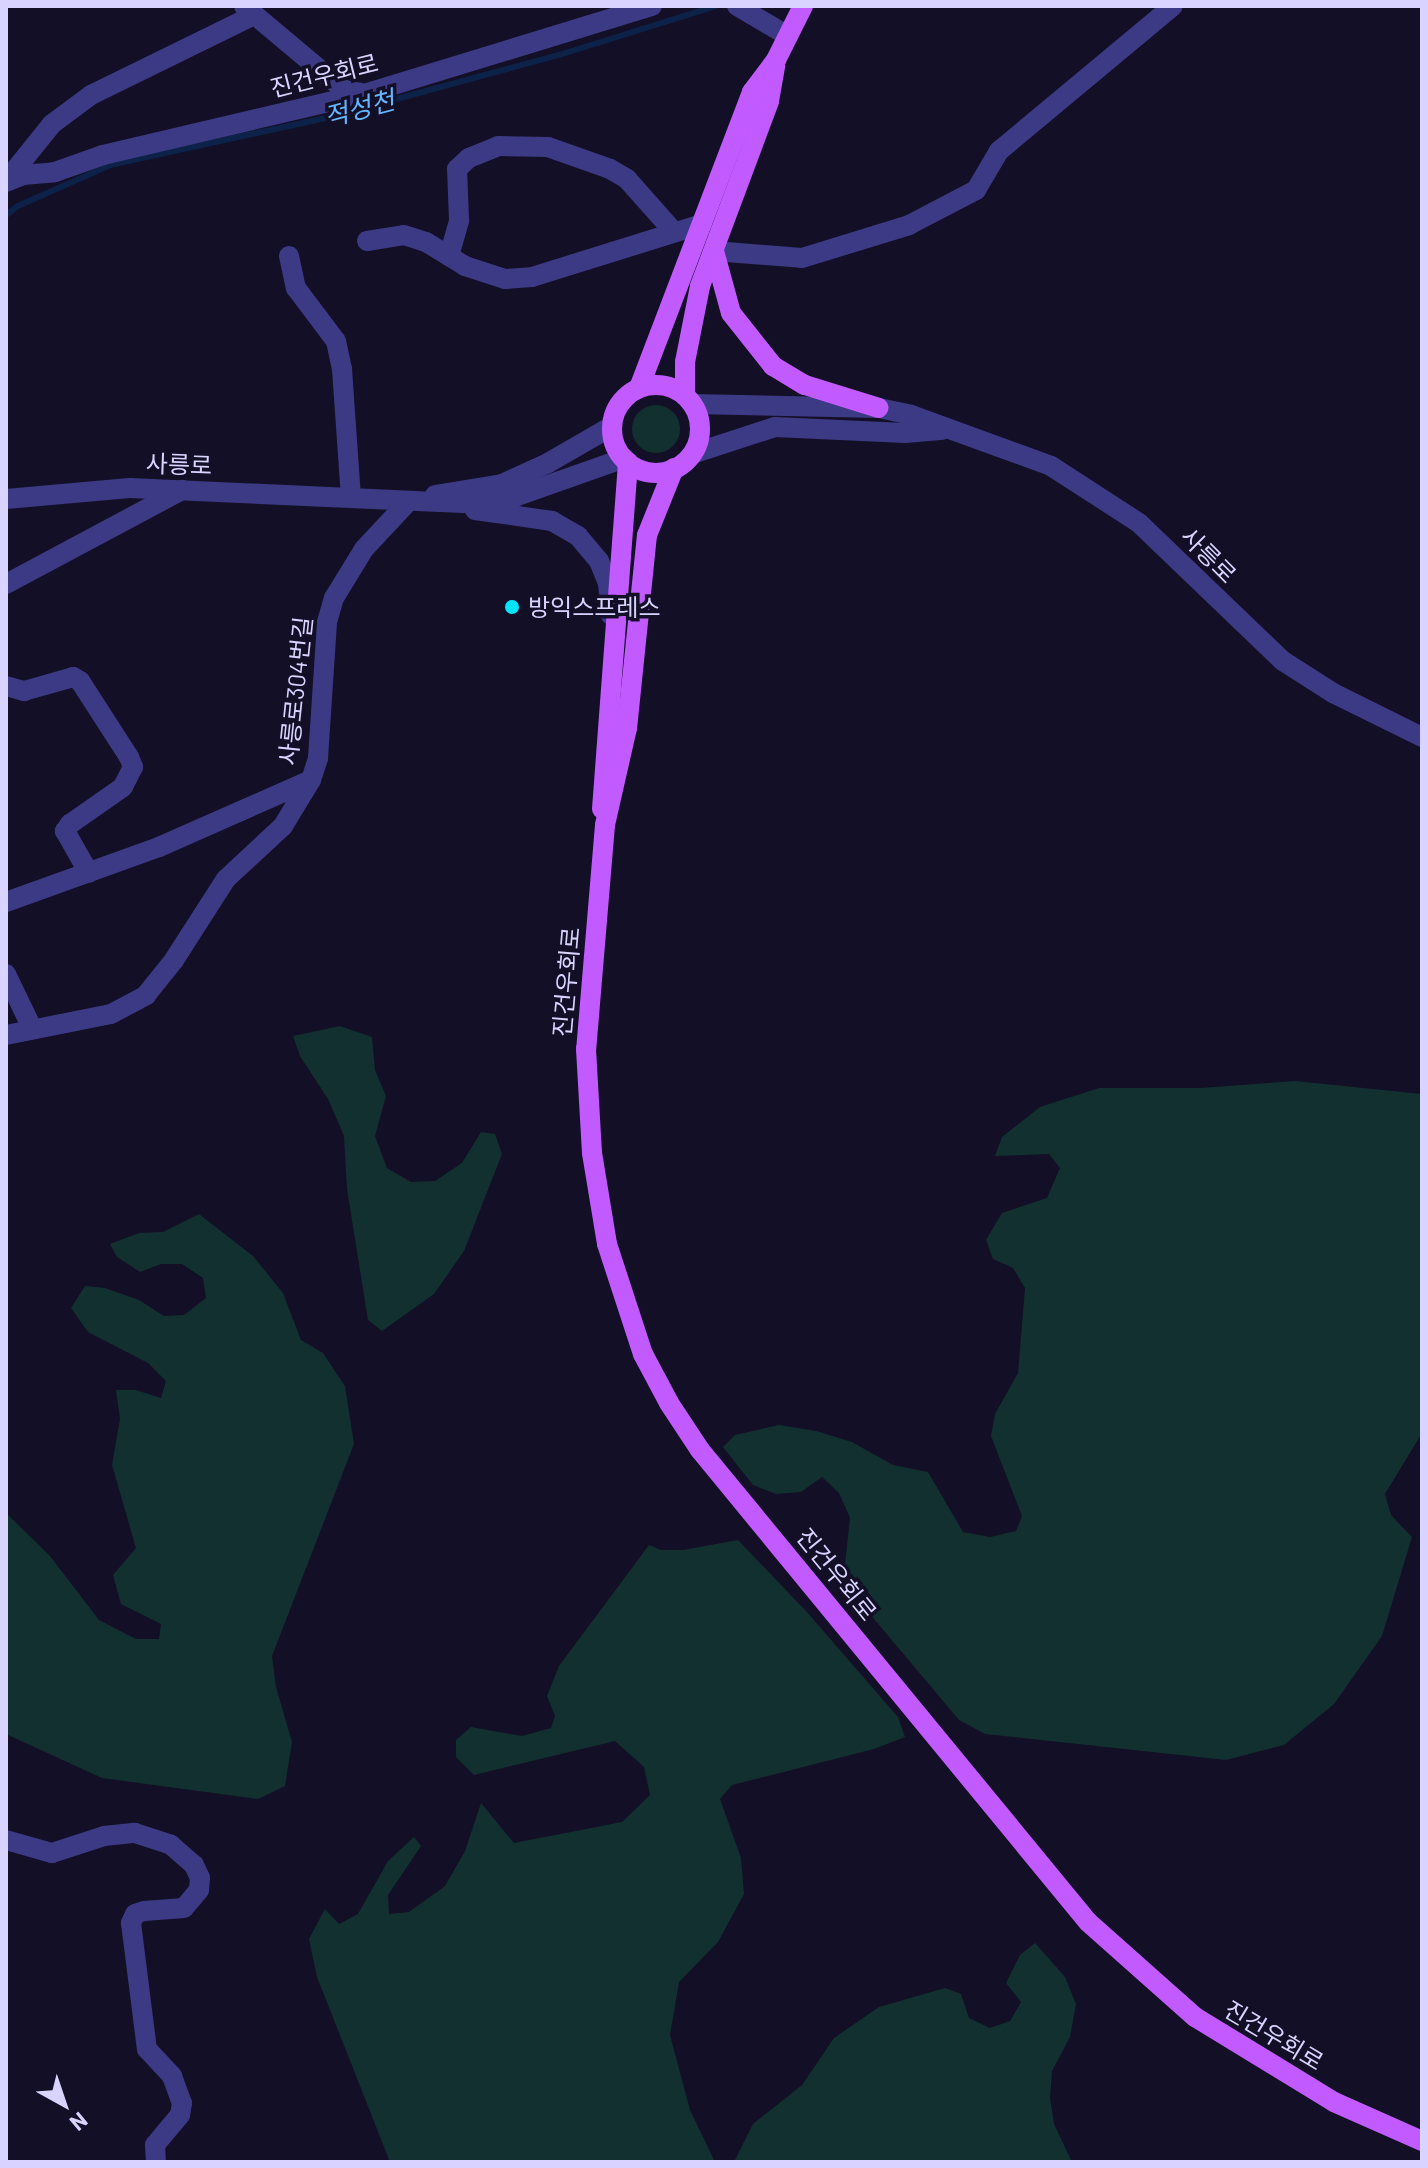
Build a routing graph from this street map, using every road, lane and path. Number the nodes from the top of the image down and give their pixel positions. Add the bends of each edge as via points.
1 (652, 6) edge
2 (803, 6) edge
3 (1173, 6) edge
4 (743, 9) edge
5 (248, 11) edge
6 (788, 36) junction
7 (776, 60) junction
8 (364, 94) junction
9 (6, 182) edge
10 (702, 224) junction
11 (674, 232) junction
12 (367, 241) dead end
13 (714, 251) junction
14 (289, 256) dead end
15 (449, 256) junction
16 (639, 388) junction
17 (688, 399) junction
18 (879, 408) junction
19 (612, 426) junction
20 (947, 429) junction
21 (692, 454) junction
22 (626, 460) junction
23 (674, 468) junction
24 (183, 490) junction
25 (351, 498) junction
26 (6, 499) edge
27 (408, 502) junction
28 (6, 584) edge
29 (613, 635) junction
30 (6, 686) edge
31 (1422, 737) edge
32 (311, 780) junction
33 (605, 825) junction
34 (89, 873) junction
35 (6, 902) edge
36 (6, 974) edge
37 (32, 1028) junction
38 (6, 1035) edge
39 (6, 1840) edge
40 (1422, 2141) edge
41 (156, 2162) edge

1 - 8 street, 진건우회로
2 - 6 main road
3 - 13 street via 999,151 976,190 909,225 802,258
4 - 6 street
5 - 8 street via 344,90
5 - 9 street via 83,100 52,124
6 - 7 main road
7 - 10 main road via 752,92
7 - 13 main road via 769,101
8 - 9 street, 진건우회로
10 - 11 street
10 - 16 main road
11 - 15 street via 532,277 488,276
11 - 15 street via 627,179 610,169 548,147 498,146 457,169 459,220
12 - 15 street via 404,235
13 - 17 main road via 692,316 685,362
13 - 18 main road via 731,313 773,366 805,385
14 - 25 street via 296,288 336,341
16 - 17 main road via 671,387
16 - 19 main road via 625,397
17 - 18 street, 사릉로
17 - 21 main road via 700,423
18 - 20 street, 사릉로
19 - 22 main road via 614,442
19 - 27 street, 사릉로 via 502,484
20 - 21 street, 사릉로 via 905,433 775,427
20 - 31 street, 사릉로 via 1051,466 1099,494 1139,523 1283,661
21 - 23 main road
22 - 23 main road via 650,472
22 - 27 street, 사릉로 via 480,504
22 - 29 main road, 진건우회로
23 - 33 main road, 진건우회로 via 647,535 627,728
24 - 25 street, 사릉로
24 - 26 street, 사릉로 via 85,490
24 - 28 street
25 - 27 street, 사릉로
27 - 29 street via 552,521 578,536 599,561 608,583
27 - 32 street, 사릉로304번길 via 364,549 334,598 327,622 318,758
29 - 33 main road, 진건우회로 via 600,800
30 - 34 street via 24,691 73,677 80,681 129,757 131,778 65,831
32 - 34 street
32 - 37 street, 사릉로304번길 via 283,826 226,879 146,995 111,1014
33 - 40 main road, 진건우회로 via 586,1049 592,1153 607,1244 624,1301 643,1354 669,1403 700,1450 1088,1922 1195,2017 1334,2102
34 - 35 street
36 - 37 street
37 - 38 street, 사릉로304번길
39 - 41 street via 62,1852 104,1836 135,1833 171,1845 194,1865 199,1890 184,1908 144,1911 131,1923 147,2049 172,2076 182,2103 180,2115 155,2145

